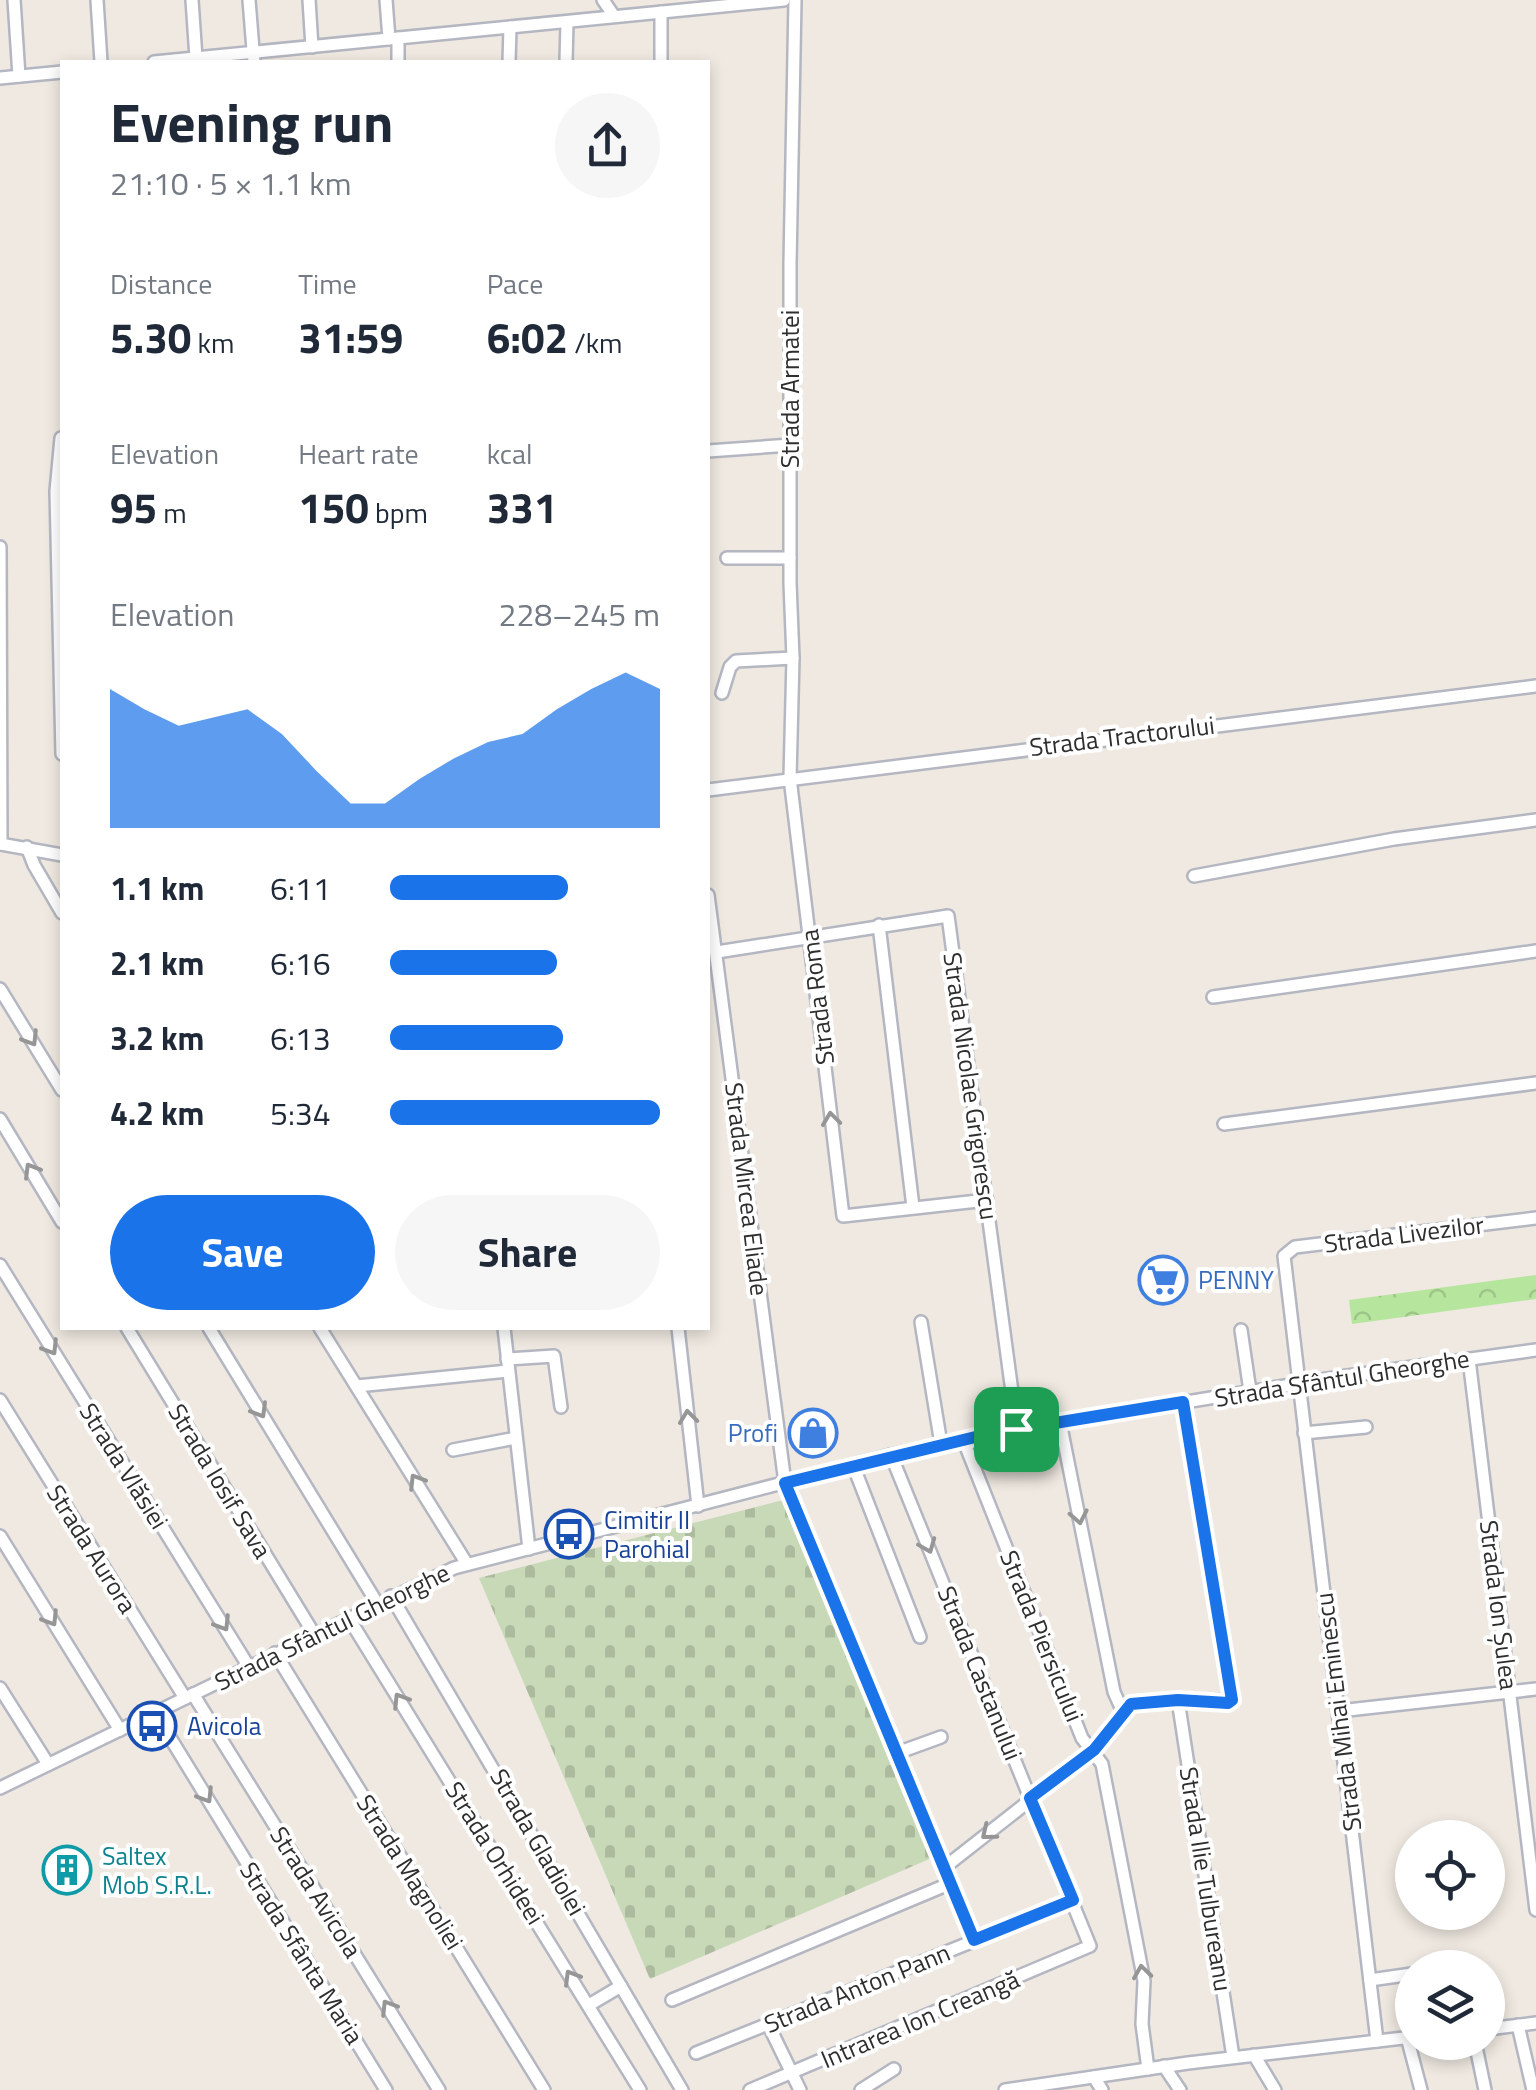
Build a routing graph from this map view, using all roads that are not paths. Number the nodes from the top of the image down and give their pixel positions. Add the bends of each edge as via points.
1 (14, 0) edge
2 (97, 0) edge
3 (192, 0) edge
4 (249, 0) edge
5 (309, 0) edge
6 (386, 0) edge
7 (603, 0) edge
8 (784, 0) edge
9 (794, 0) edge
10 (753, 1) edge
11 (661, 12) junction
12 (614, 16) junction
13 (567, 22) junction
14 (510, 28) junction
15 (394, 39) junction
16 (312, 47) junction
17 (254, 58) edge
18 (101, 60) edge
19 (187, 60) edge
20 (398, 60) edge
21 (509, 60) edge
22 (566, 60) edge
23 (661, 60) edge
24 (60, 72) edge
25 (19, 76) junction
26 (0, 78) edge
27 (790, 445) junction
28 (60, 449) edge
29 (710, 451) edge
30 (0, 547) edge
31 (726, 558) dead end
32 (790, 558) junction
33 (793, 658) junction
34 (60, 666) edge
35 (1536, 686) edge
36 (722, 693) dead end
37 (790, 778) junction
38 (710, 790) edge
39 (1536, 820) edge
40 (0, 844) edge
41 (27, 847) junction
42 (60, 855) edge
43 (1194, 876) dead end
44 (710, 908) edge
45 (60, 910) edge
46 (879, 925) junction
47 (810, 935) junction
48 (1536, 951) edge
49 (717, 952) junction
50 (0, 989) edge
51 (1213, 998) dead end
52 (1536, 1083) edge
53 (60, 1087) edge
54 (0, 1119) edge
55 (1224, 1124) dead end
56 (986, 1200) junction
57 (914, 1207) junction
58 (1536, 1218) edge
59 (60, 1219) edge
60 (0, 1266) edge
61 (921, 1322) dead end
62 (128, 1330) edge
63 (210, 1330) edge
64 (321, 1330) edge
65 (504, 1330) edge
66 (678, 1330) edge
67 (1240, 1330) dead end
68 (1536, 1350) edge
69 (1469, 1359) junction
70 (507, 1365) junction
71 (1298, 1383) junction
72 (357, 1386) junction
73 (1250, 1391) junction
74 (0, 1400) edge
75 (1183, 1402) junction
76 (562, 1407) dead end
77 (1060, 1422) junction
78 (1366, 1427) dead end
79 (1016, 1429) junction
80 (1304, 1433) junction
81 (516, 1438) junction
82 (963, 1439) junction
83 (941, 1444) junction
84 (454, 1450) dead end
85 (892, 1456) junction
86 (854, 1465) junction
87 (785, 1483) junction
88 (698, 1506) junction
89 (0, 1536) edge
90 (529, 1549) junction
91 (467, 1564) junction
92 (390, 1596) junction
93 (376, 1603) junction
94 (348, 1617) junction
95 (314, 1634) junction
96 (920, 1637) dead end
97 (275, 1653) junction
98 (249, 1666) junction
99 (0, 1688) edge
100 (1536, 1689) edge
101 (1510, 1692) junction
102 (189, 1696) junction
103 (1178, 1700) junction
104 (1339, 1711) junction
105 (1123, 1712) junction
106 (155, 1713) junction
107 (120, 1730) junction
108 (940, 1737) dead end
109 (1094, 1750) junction
110 (897, 1753) junction
111 (48, 1764) junction
112 (0, 1788) edge
113 (1030, 1798) junction
114 (945, 1868) junction
115 (951, 1883) junction
116 (1073, 1900) junction
117 (1536, 1910) edge
118 (974, 1940) junction
119 (1090, 1946) joint
120 (1395, 1976) edge
121 (1370, 1980) junction
122 (622, 1986) junction
123 (672, 2000) dead end
124 (588, 2005) junction
125 (1536, 2023) edge
126 (768, 2024) junction
127 (1518, 2025) junction
128 (1505, 2027) edge
129 (1395, 2038) edge
130 (1378, 2040) junction
131 (696, 2053) dead end
132 (1254, 2055) junction
133 (1233, 2057) junction
134 (1415, 2060) edge
135 (1480, 2060) edge
136 (1164, 2066) junction
137 (894, 2069) dead end
138 (1148, 2069) junction
139 (791, 2073) junction
140 (1094, 2076) junction
141 (1046, 2087) edge
142 (386, 2090) edge
143 (439, 2090) edge
144 (544, 2090) edge
145 (640, 2090) edge
146 (682, 2090) edge
147 (750, 2090) edge
148 (800, 2090) edge
149 (861, 2090) edge
150 (1005, 2090) edge
151 (1102, 2090) edge
152 (1180, 2090) edge
153 (1275, 2090) edge
154 (1421, 2090) edge
155 (1486, 2090) edge
156 (1532, 2090) edge

1 - 25 street
2 - 18 street
3 - 19 street
4 - 17 street
5 - 16 street
6 - 15 street
7 - 12 street
8 - 10 street
9 - 27 street, Strada Armatei
10 - 11 street
11 - 12 street
11 - 23 street
12 - 13 street
13 - 14 street
13 - 22 street
14 - 15 street
14 - 21 street
15 - 16 street
15 - 20 street
16 - 17 street
17 - 19 street
24 - 25 street
25 - 26 street
27 - 29 street
27 - 32 street, Strada Armatei
28 - 34 street
30 - 40 street
31 - 32 street
32 - 33 street, Strada Armatei
33 - 36 street via 736,662
33 - 37 street, Strada Armatei
35 - 37 street, Strada Tractorului
37 - 38 street, Strada Tractorului
37 - 47 street, Strada Roma
39 - 43 street
40 - 41 street
41 - 42 street
41 - 45 street
44 - 49 street, Strada Mircea Eliade
46 - 47 street, Strada Nicolae Grigorescu
46 - 56 street, Strada Nicolae Grigorescu via 948,916
46 - 57 street
47 - 49 street, Strada Nicolae Grigorescu
57 -> 47 street, Strada Roma via 843,1216
48 - 51 street
49 - 87 street, Strada Mircea Eliade
50 -> 53 street
52 - 55 street
59 -> 54 street
56 - 57 street
56 - 79 street, Strada Nicolae Grigorescu
58 - 71 street, Strada Livezilor via 1290,1248 1284,1262
60 -> 98 street, Strada Vlăsiei
61 - 83 street
62 - 95 street, Strada Iosif Sava
63 -> 93 street
64 - 72 street
65 - 70 street
88 -> 66 street
67 - 73 street
68 - 69 street, Strada Sfântul Gheorghe
69 - 71 street, Strada Sfântul Gheorghe
69 - 101 street, Strada Ion Șulea
70 - 72 street
70 - 76 street via 552,1354
70 - 81 street
71 - 73 street, Strada Sfântul Gheorghe
71 - 80 street, Strada Mihai Eminescu
91 -> 72 street
73 - 75 street, Strada Sfântul Gheorghe
74 - 102 street, Strada Aurora
75 - 77 street, Strada Sfântul Gheorghe
75 - 103 street via 1232,1700
77 - 79 street, Strada Sfântul Gheorghe
77 -> 105 street
78 - 80 street
79 - 82 street, Strada Sfântul Gheorghe
80 - 104 street, Strada Mihai Eminescu
81 - 84 street
81 - 90 street
82 - 83 street, Strada Sfântul Gheorghe
82 - 109 street, Strada Piersicului via 1082,1738
83 - 85 street, Strada Sfântul Gheorghe
85 - 86 street, Strada Sfântul Gheorghe
85 -> 113 street, Strada Castanului
86 - 87 street, Strada Sfântul Gheorghe
86 - 96 street
87 - 88 street, Strada Sfântul Gheorghe
87 - 110 street, Strada Mircea Eliade
88 - 90 street, Strada Sfântul Gheorghe
89 -> 107 street
90 - 91 street, Strada Sfântul Gheorghe
91 - 92 street, Strada Sfântul Gheorghe
92 - 93 street, Strada Sfântul Gheorghe
92 - 122 street, Strada Gladiolei
93 - 94 street, Strada Sfântul Gheorghe
94 - 95 street, Strada Sfântul Gheorghe
124 -> 94 street, Strada Orhideei
95 - 97 street, Strada Sfântul Gheorghe
97 - 98 street, Strada Sfântul Gheorghe
97 - 144 street, Strada Magnoliei
98 - 102 street, Strada Sfântul Gheorghe
99 - 111 street
100 - 101 street
101 - 104 street
101 - 117 street, Strada Ion Șulea
102 - 106 street, Strada Sfântul Gheorghe
143 -> 102 street, Strada Avicola
103 - 105 street via 1137,1702
103 - 133 street, Strada Ilie Tulbureanu
104 - 121 street, Strada Mihai Eminescu
105 - 109 street
106 - 107 street, Strada Sfântul Gheorghe
106 -> 142 street, Strada Sfânta Maria
107 - 111 street, Strada Sfântul Gheorghe
108 - 110 street
109 - 113 street
138 -> 109 street, Strada Piersicului via 1142,1968
110 - 114 street, Strada Mircea Eliade
111 - 112 street, Strada Sfântul Gheorghe
113 -> 114 street
113 - 116 street, Strada Castanului
114 - 115 street, Strada Mircea Eliade
115 - 118 street, Strada Mircea Eliade
115 - 123 street
116 - 118 street, Strada Anton Pann
116 - 119 street, Strada Castanului
118 - 126 street, Strada Anton Pann
119 - 139 street, Intrarea Ion Creangă
120 - 121 street
121 - 130 street, Strada Mihai Eminescu
122 - 124 street
122 - 146 street, Strada Gladiolei
124 - 145 street, Strada Orhideei
125 - 127 street
126 - 131 street, Strada Anton Pann
126 - 139 street
127 - 128 street
127 - 156 street
129 - 130 street
130 - 132 street
132 - 133 street
132 - 153 street
133 - 136 street
134 - 154 street
135 - 155 street
136 - 138 street
136 - 152 street
137 - 149 street
138 - 140 street
139 - 147 street, Intrarea Ion Creangă
139 - 148 street
140 - 141 street
140 - 151 street
141 - 150 street

